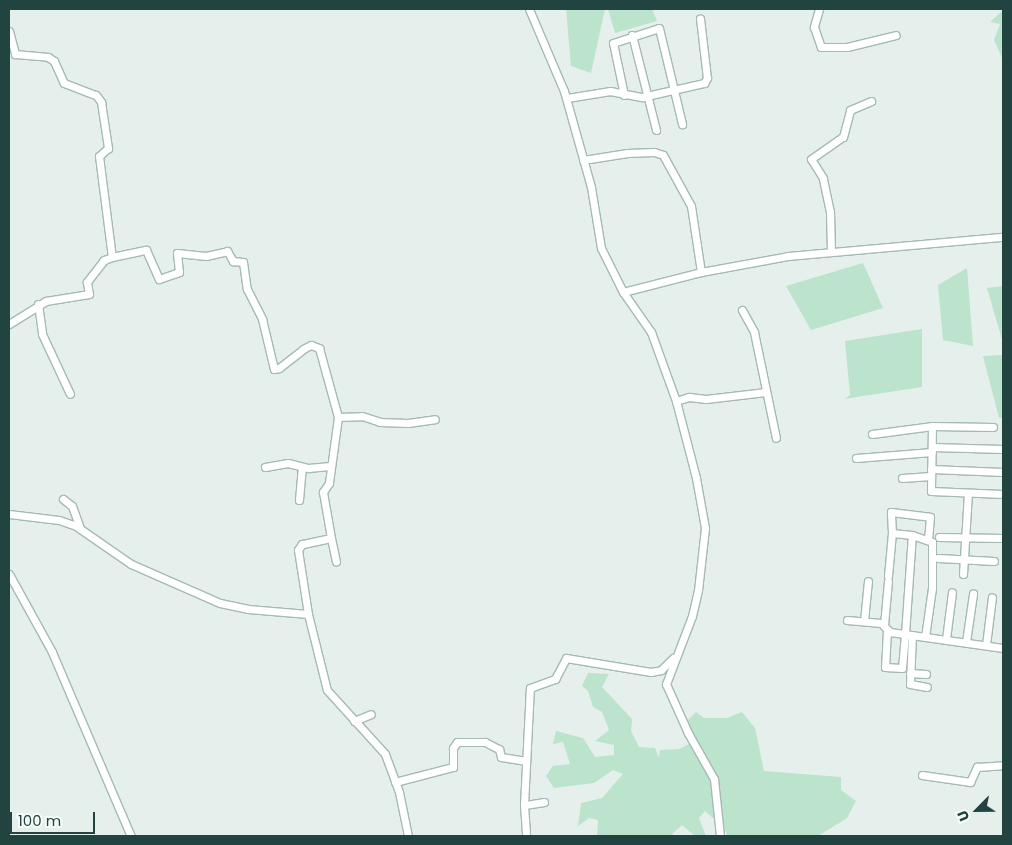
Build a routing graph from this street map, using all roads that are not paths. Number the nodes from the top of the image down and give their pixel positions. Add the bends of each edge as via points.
1 (529, 9) edge
2 (819, 9) edge
3 (700, 18) dead end
4 (9, 31) edge
5 (632, 35) junction
6 (896, 35) dead end
7 (673, 90) junction
8 (624, 95) junction
9 (647, 96) junction
10 (566, 98) junction
11 (871, 101) dead end
12 (682, 124) dead end
13 (656, 130) dead end
14 (583, 160) junction
15 (1003, 237) edge
16 (831, 252) junction
17 (112, 257) junction
18 (701, 272) junction
19 (623, 292) junction
20 (38, 304) junction
21 (742, 310) dead end
22 (9, 324) edge
23 (766, 392) junction
24 (70, 394) dead end
25 (676, 401) junction
26 (338, 417) junction
27 (435, 419) dead end
28 (932, 426) junction
29 (993, 427) dead end
30 (872, 434) dead end
31 (776, 438) dead end
32 (1003, 449) edge
33 (932, 450) junction
34 (856, 458) dead end
35 (330, 466) junction
36 (265, 467) dead end
37 (302, 467) junction
38 (1003, 472) edge
39 (931, 473) junction
40 (902, 478) dead end
41 (968, 493) junction
42 (1003, 494) edge
43 (64, 499) dead end
44 (299, 500) dead end
45 (9, 514) edge
46 (80, 528) junction
47 (892, 533) junction
48 (912, 535) junction
49 (939, 536) dead end
50 (966, 537) junction
51 (331, 538) junction
52 (1003, 538) edge
53 (928, 539) junction
54 (938, 558) dead end
55 (965, 559) junction
56 (336, 561) dead end
57 (994, 561) dead end
58 (9, 574) edge
59 (963, 574) dead end
60 (868, 581) dead end
61 (952, 592) dead end
62 (973, 594) dead end
63 (992, 597) dead end
64 (308, 614) junction
65 (848, 620) dead end
66 (864, 621) junction
67 (885, 627) junction
68 (907, 635) junction
69 (925, 637) junction
70 (946, 640) junction
71 (966, 642) junction
72 (986, 644) junction
73 (1003, 648) edge
74 (675, 656) junction
75 (910, 672) junction
76 (926, 674) dead end
77 (927, 687) dead end
78 (371, 714) dead end
79 (354, 721) junction
80 (525, 761) junction
81 (1003, 765) edge
82 (922, 775) dead end
83 (396, 782) junction
84 (544, 802) dead end
85 (524, 805) junction
86 (131, 836) edge
87 (408, 836) edge
88 (526, 836) edge
89 (720, 836) edge

1 - 10 street
2 - 6 street via 814,28 821,47 847,47
3 - 7 street via 707,78 698,85
4 - 17 street via 13,53 54,61 64,83 96,95 101,102 108,148 99,156
5 - 7 street via 659,28
5 - 8 street via 612,45
5 - 9 street
7 - 9 street
7 - 12 street
8 - 9 street
8 - 10 street via 610,91
9 - 13 street
10 - 14 street
11 - 16 street via 850,110 845,119 843,137 811,159 823,178 830,212
14 - 18 street via 654,152 663,155 691,206
14 - 19 street via 599,241
15 - 16 street
16 - 18 street via 766,259
17 - 20 street via 104,260 87,282 89,294
17 - 26 street via 146,250 157,279 179,272 177,253 206,256 227,252 233,261 241,260 250,296 262,319 274,369 302,349 316,346
18 - 19 street
19 - 25 street via 650,332
20 - 22 street
20 - 24 street via 42,334
21 - 23 street via 754,332
23 - 25 street via 706,399 689,397
23 - 31 street
25 - 74 street via 705,528 692,616
26 - 27 street via 362,416 380,422 408,423
26 - 35 street
28 - 29 street
28 - 30 street
28 - 33 street
32 - 33 street
33 - 34 street
33 - 39 street
35 - 37 street
35 - 51 street via 329,483 323,492
36 - 37 street via 296,463
37 - 44 street
38 - 39 street
39 - 40 street
39 - 41 street via 931,491
41 - 42 street
41 - 50 street
43 - 46 street via 71,504
45 - 46 street via 58,520
46 - 64 street via 131,564 220,602 248,609
47 - 48 street
47 - 53 street via 891,512 930,517
47 - 67 street
48 - 53 street
48 - 68 street
49 - 50 street
50 - 52 street
50 - 55 street
51 - 56 street
51 - 64 street via 302,544 298,550
53 - 69 street via 932,542 932,588
54 - 55 street
55 - 57 street
55 - 59 street
58 - 86 street via 52,652
60 - 66 street
61 - 70 street
62 - 71 street
63 - 72 street
64 - 79 street via 327,690
65 - 66 street
66 - 67 street
67 - 68 street
67 - 68 street via 884,667 902,668
68 - 69 street
68 - 75 street
69 - 70 street
70 - 71 street
71 - 72 street
72 - 73 street
74 - 80 street via 656,672 563,660 555,680 533,686 528,693
74 - 89 street via 666,684 714,779
75 - 76 street
75 - 77 street via 910,684
78 - 79 street
79 - 83 street via 382,749
80 - 83 street via 501,757 498,749 486,742 457,742 453,748 453,767
80 - 85 street
81 - 82 street via 977,767 970,782
83 - 87 street
84 - 85 street
85 - 88 street

